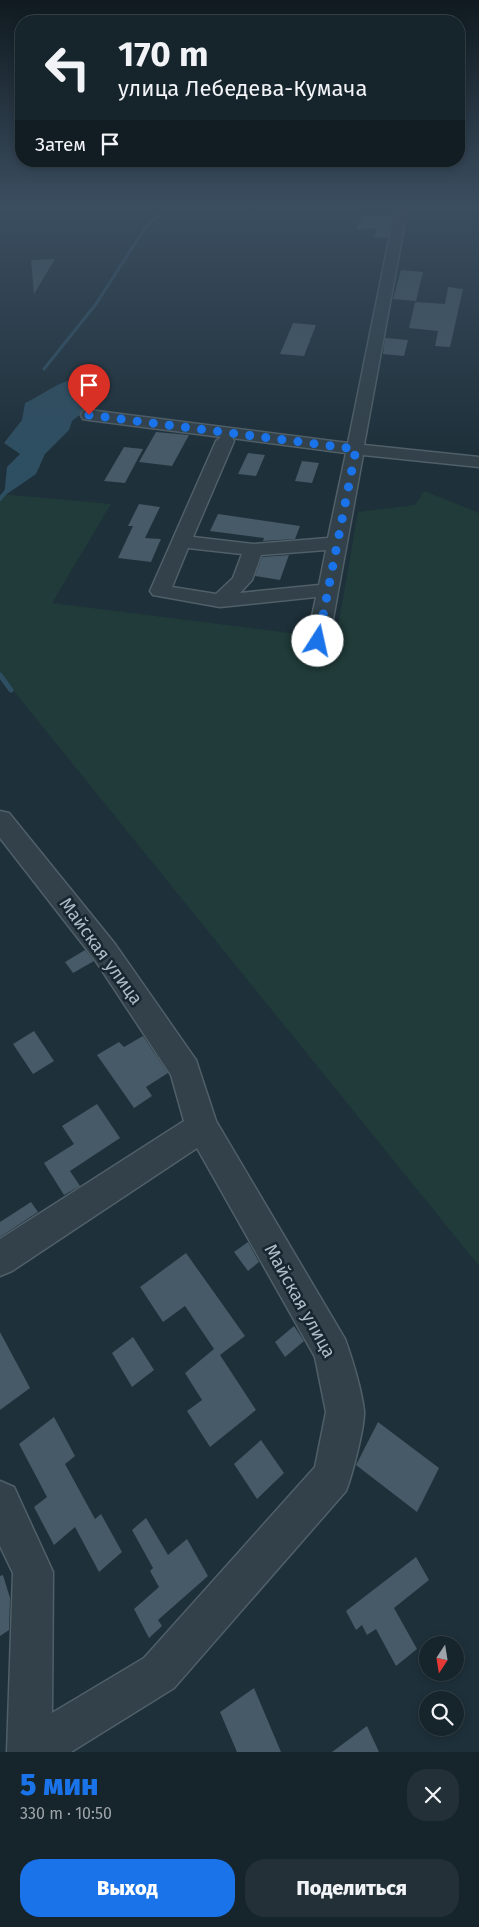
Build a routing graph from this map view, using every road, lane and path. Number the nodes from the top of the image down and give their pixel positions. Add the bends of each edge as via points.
1 (387, 287) edge
2 (89, 415) dead end
3 (225, 441) dead end
4 (356, 449) junction
5 (479, 462) edge
6 (182, 541) junction
7 (336, 543) junction
8 (254, 550) junction
9 (327, 590) junction
10 (220, 601) junction
11 (318, 641) dead end
12 (0, 820) edge
13 (202, 1127) junction
14 (0, 1259) edge
15 (0, 1501) edge
16 (30, 1752) edge

1 - 4 street
2 - 4 street
3 - 6 street
4 - 5 street
4 - 7 street
6 - 8 street
6 - 10 street via 160,592
7 - 8 street
7 - 9 street
8 - 10 street via 242,580
9 - 10 street
9 - 11 street
12 - 13 street, Майская улица via 105,952 185,1070
13 - 14 street
13 - 16 street, Майская улица via 332,1352 345,1412 332,1477 159,1673
15 - 16 street via 34,1572

